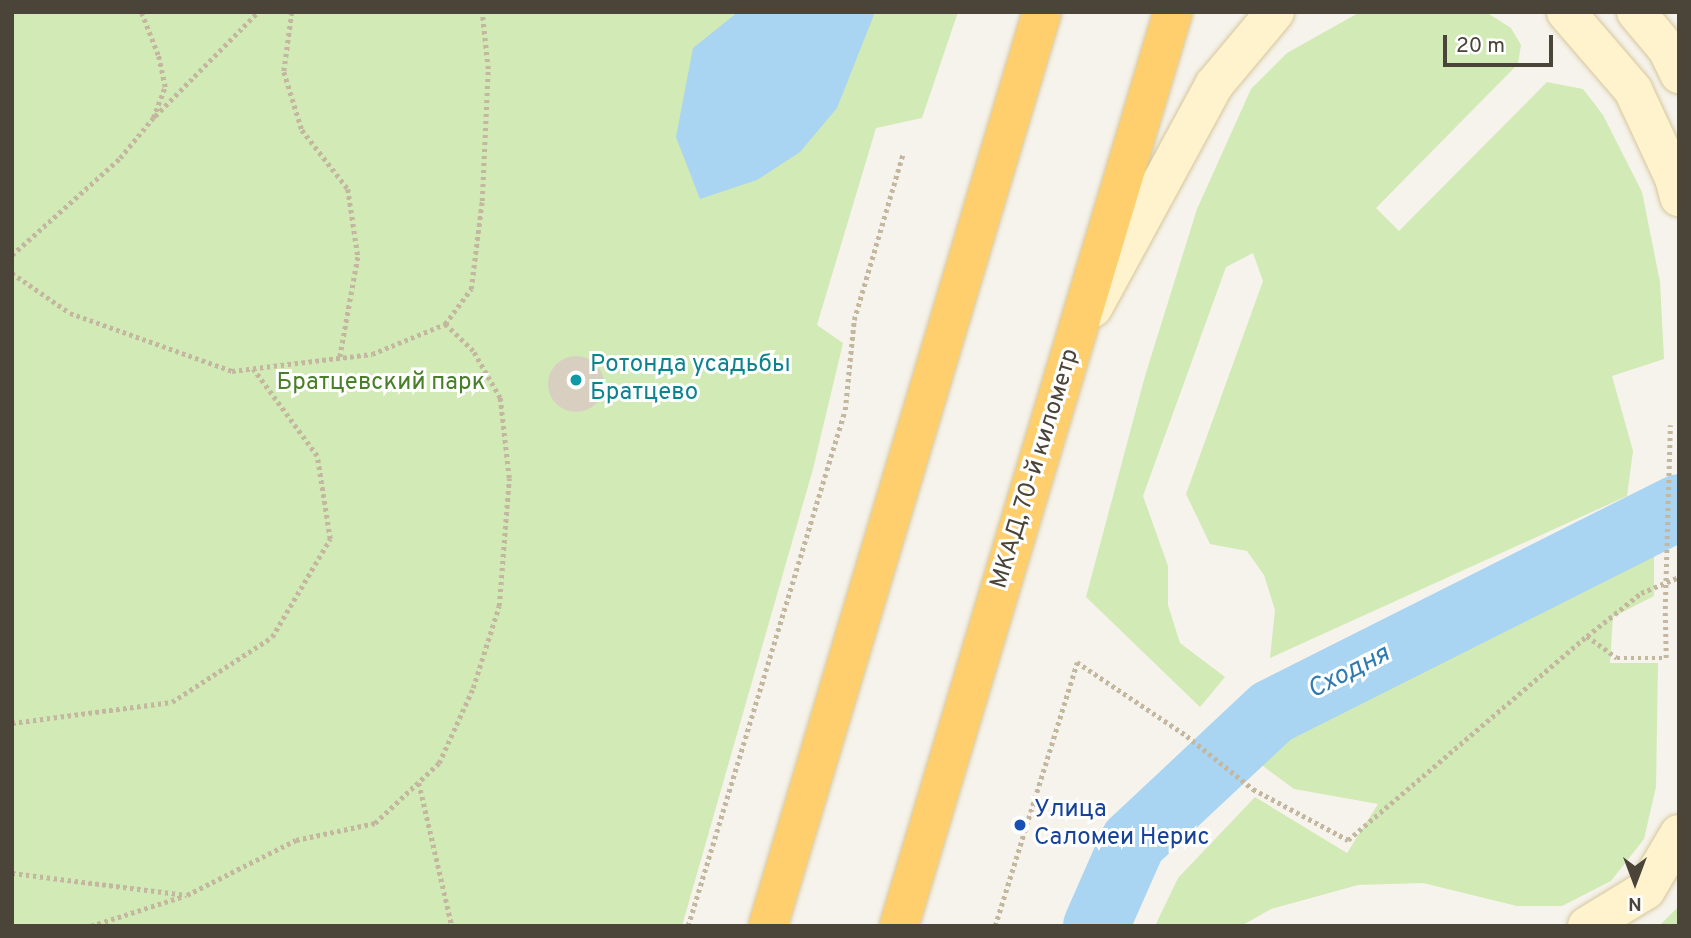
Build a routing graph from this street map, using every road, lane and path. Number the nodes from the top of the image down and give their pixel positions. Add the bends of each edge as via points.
1 (141, 12) edge
2 (258, 12) edge
3 (292, 12) edge
4 (482, 12) edge
5 (1042, 12) edge
6 (1173, 12) edge
7 (1275, 12) edge
8 (1566, 12) edge
9 (1636, 12) edge
10 (1679, 74) edge
11 (153, 118) junction
12 (903, 153) dead end
13 (1679, 197) edge
14 (12, 255) edge
15 (12, 274) edge
16 (445, 324) junction
17 (1072, 347) junction
18 (340, 357) junction
19 (253, 369) junction
20 (1670, 425) dead end
21 (1679, 577) edge
22 (1587, 636) junction
23 (12, 723) edge
24 (419, 782) junction
25 (1679, 834) edge
26 (12, 873) edge
27 (187, 895) junction
28 (91, 926) edge
29 (452, 926) edge
30 (688, 926) edge
31 (768, 926) edge
32 (899, 926) edge
33 (995, 926) edge
34 (1587, 926) edge

1 - 11 path via 165,86
2 - 11 path
3 - 18 path via 284,72 302,130 348,189 358,257
4 - 16 path via 488,69 482,201 471,289
5 - 31 highway
6 - 17 highway, МКАД, 70-й километр
7 - 17 main road via 1214,85
8 - 13 main road via 1633,90
9 - 10 main road via 1667,49
11 - 14 path via 120,158
12 - 30 path via 854,320 845,410
15 - 19 path via 70,313 232,372
16 - 18 path via 372,354
16 - 24 path via 473,351 500,398 509,478 508,534 499,606 473,688 439,763
17 - 32 highway, МКАД, 70-й километр
18 - 19 path
19 - 23 path via 317,456 330,538 272,637 172,702
20 - 22 path, bridge via 1666,658 1617,658
21 - 22 path via 1641,593
22 - 33 path via 1348,840 1253,789 1187,736 1077,662
24 - 27 path via 375,823 296,840
24 - 29 path
25 - 34 main road via 1647,890
26 - 27 path
27 - 28 path

